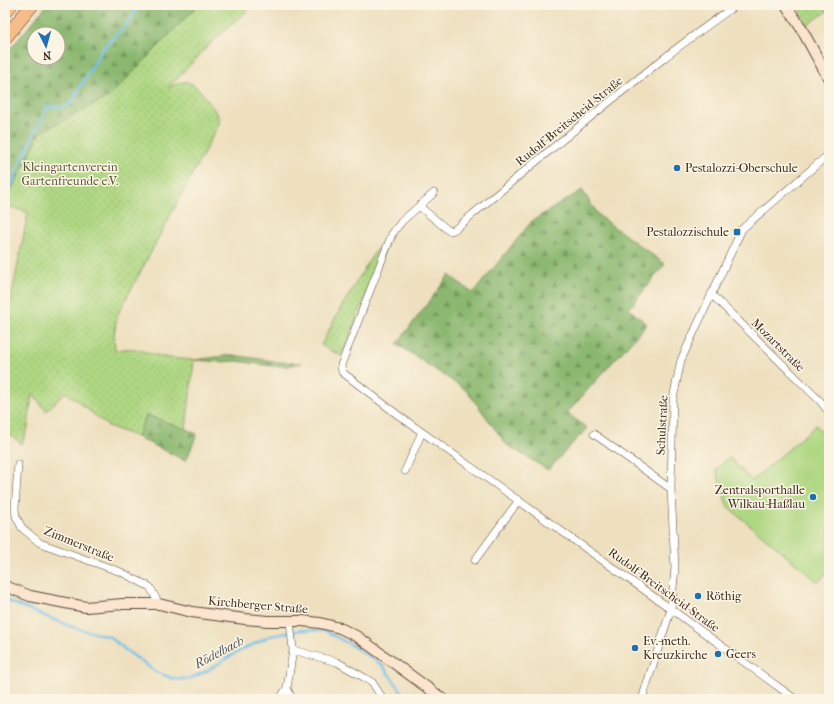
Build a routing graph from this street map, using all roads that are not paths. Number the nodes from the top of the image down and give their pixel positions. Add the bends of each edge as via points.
1 (11, 5) edge
2 (32, 5) edge
3 (736, 5) edge
4 (786, 5) edge
5 (5, 12) edge
6 (5, 38) edge
7 (829, 79) edge
8 (829, 154) edge
9 (434, 193) dead end
10 (419, 206) junction
11 (711, 294) junction
12 (829, 412) edge
13 (422, 432) junction
14 (594, 434) dead end
15 (18, 464) dead end
16 (405, 471) dead end
17 (671, 489) junction
18 (519, 500) junction
19 (475, 560) dead end
20 (5, 586) edge
21 (159, 604) junction
22 (671, 609) junction
23 (290, 625) junction
24 (293, 650) junction
25 (287, 688) junction
26 (280, 699) edge
27 (292, 699) edge
28 (383, 699) edge
29 (443, 699) edge
30 (642, 699) edge
31 (795, 699) edge

1 - 5 highway
2 - 6 highway
3 - 10 street, Rudolf-Breitscheid-Straße via 664,58 454,230 449,231
4 - 7 main road via 805,33
8 - 11 street, Schulstraße via 742,229
9 - 10 street, Rudolf-Breitscheid-Straße
10 - 13 street, Rudolf-Breitscheid-Straße via 392,234 341,365 342,372
11 - 12 street, Mozartstraße
11 - 17 street, Schulstraße via 681,360 673,399
13 - 16 street
13 - 18 street, Rudolf-Breitscheid-Straße
14 - 17 street
15 - 21 street, Zimmerstraße via 15,509 22,528 40,543 122,572 150,587
17 - 22 street, Schulstraße via 675,568
18 - 19 street
18 - 22 street, Rudolf-Breitscheid-Straße
20 - 21 main road, Kirchberger Straße via 30,596 86,607
21 - 23 main road, Kirchberger Straße via 192,612
22 - 30 street, Schulstraße
22 - 31 street, Rudolf-Breitscheid-Straße
23 - 24 street
23 - 29 main road, Kirchberger Straße via 320,623 340,628 358,637
24 - 25 street
24 - 28 street via 337,662 372,682
25 - 26 street
25 - 27 street

